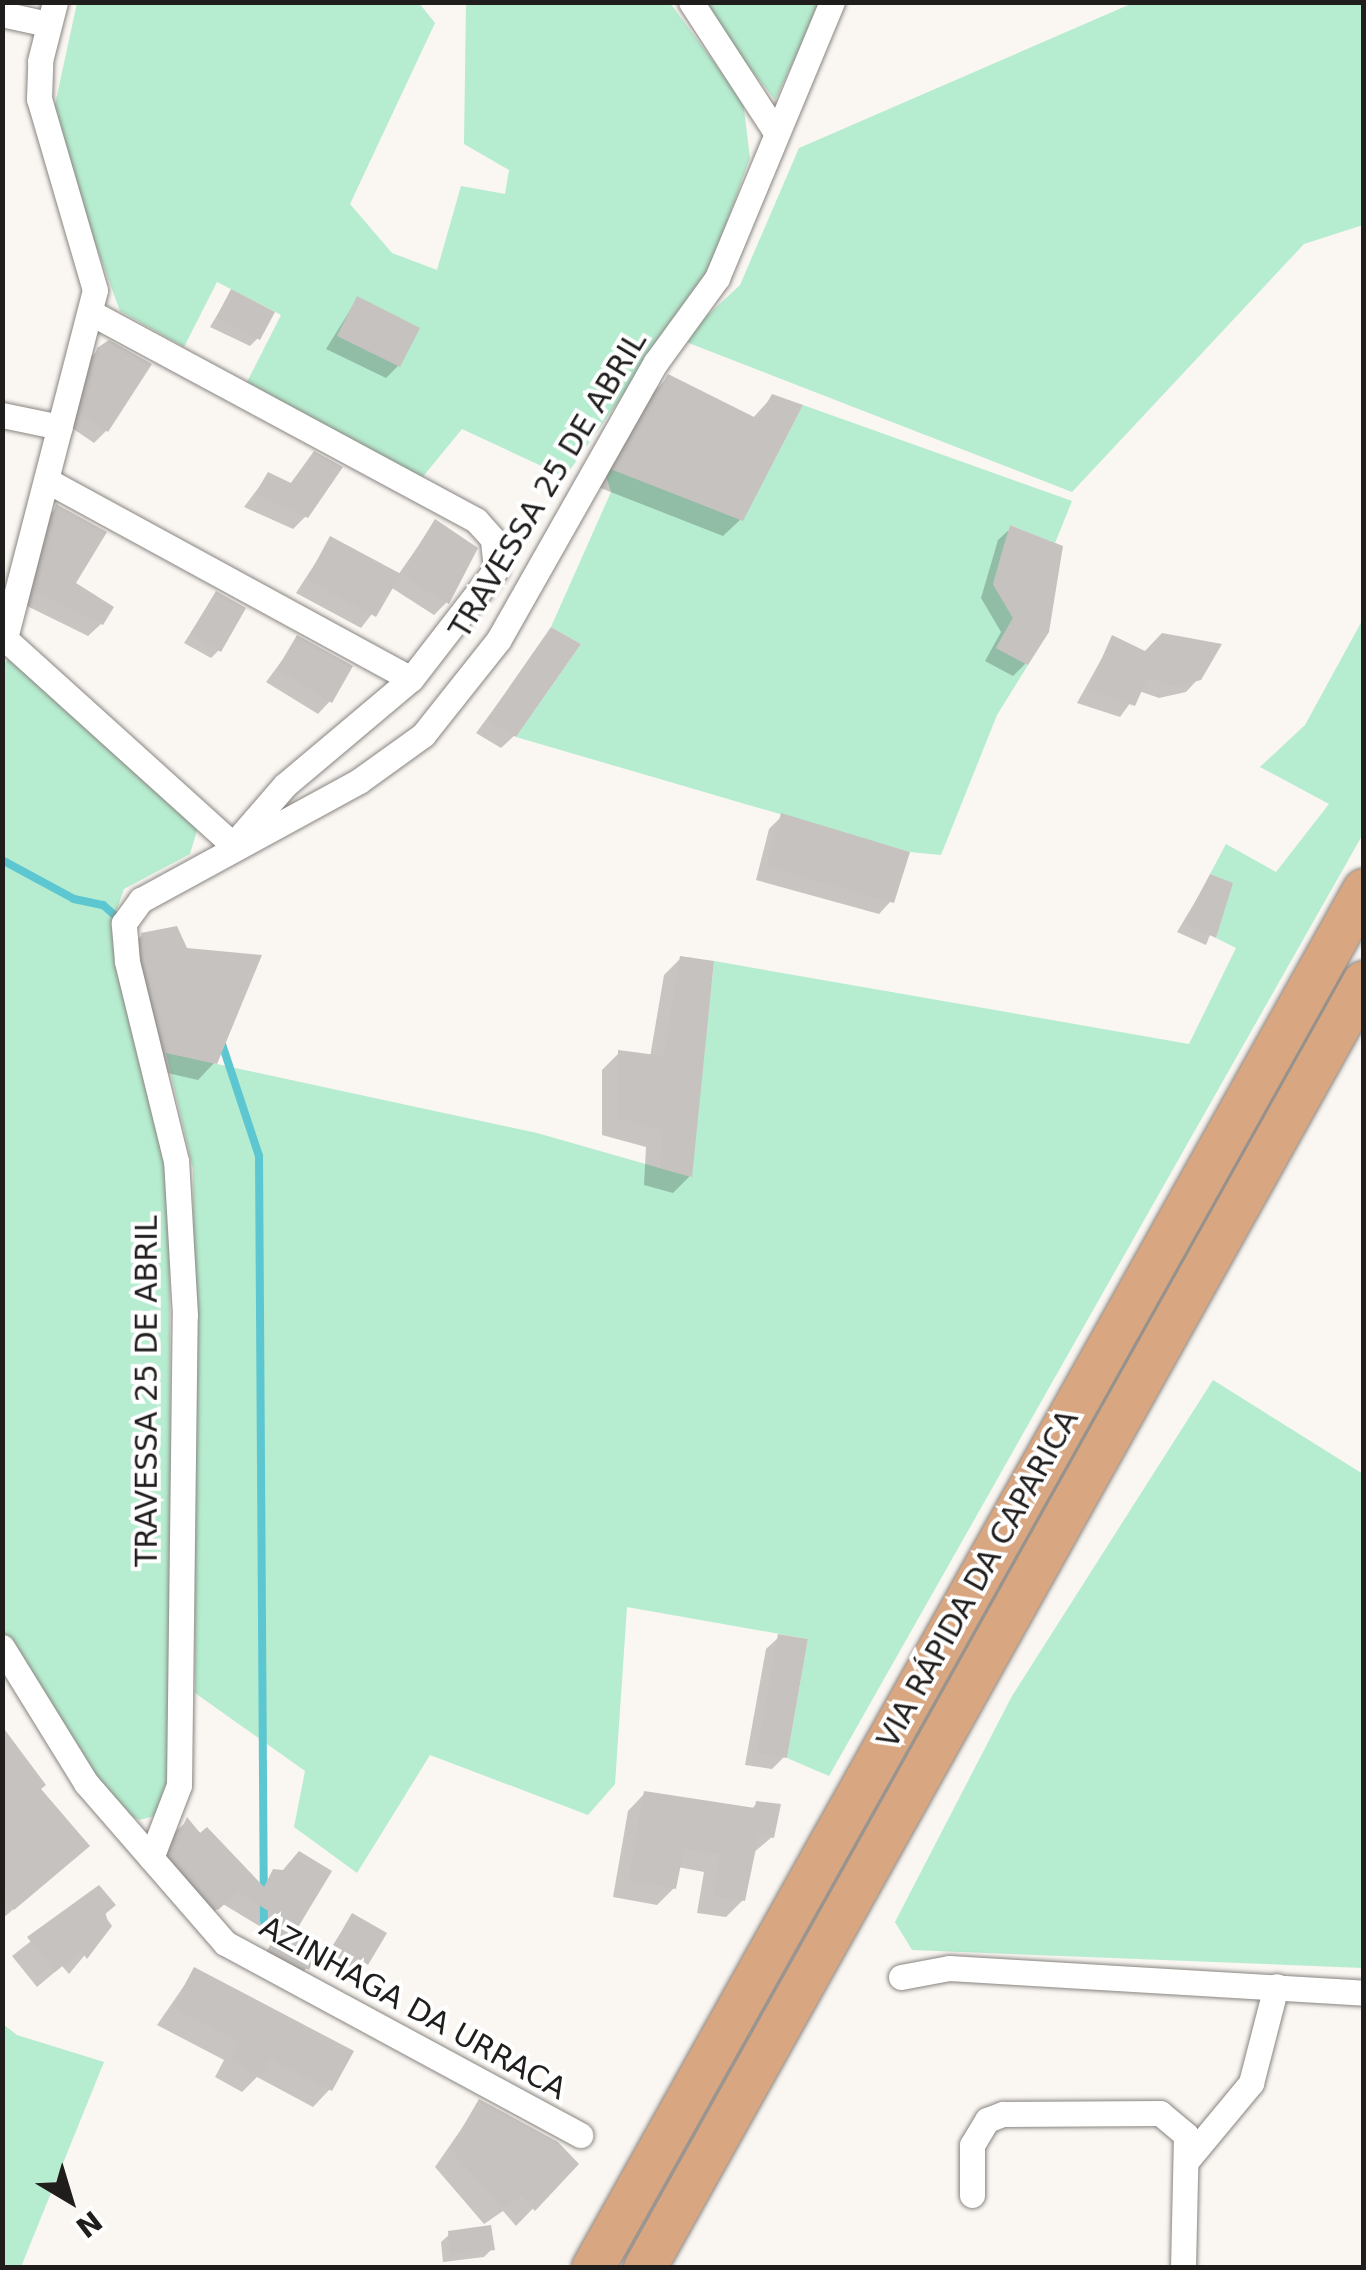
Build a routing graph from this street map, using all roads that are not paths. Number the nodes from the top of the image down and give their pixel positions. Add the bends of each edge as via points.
1 (690, 2) edge
2 (832, 2) edge
3 (52, 13) edge
4 (2, 14) edge
5 (775, 132) junction
6 (92, 313) junction
7 (2, 414) edge
8 (60, 427) junction
9 (48, 481) junction
10 (4, 637) edge
11 (412, 679) junction
12 (233, 845) junction
13 (1364, 890) edge
14 (1364, 982) edge
15 (2, 1647) edge
16 (151, 1858) junction
17 (901, 1977) dead end
18 (1276, 1986) junction
19 (1364, 1992) edge
20 (580, 2136) dead end
21 (716, 2142) junction
22 (1188, 2159) junction
23 (972, 2195) dead end
24 (593, 2268) edge
25 (646, 2268) edge
26 (668, 2268) edge
27 (1184, 2268) edge

1 - 5 street
2 - 5 street, TRAVESSA 25 DE ABRIL
3 - 4 street
3 - 6 street via 39,98 87,247
5 - 12 street, TRAVESSA 25 DE ABRIL via 717,278 656,362 498,639 424,735 358,781
6 - 8 street
6 - 11 street via 476,520 496,548 493,575
7 - 8 street
8 - 9 street
9 - 10 street
9 - 11 street
10 - 12 street
11 - 12 street via 285,785
12 - 16 street, TRAVESSA 25 DE ABRIL via 141,900 124,923 127,961 176,1161 185,1315 179,1785
13 - 24 highway, VIA RÁPIDA DA CAPARICA
14 - 21 highway, VIA RÁPIDA DA CAPARICA
15 - 16 street, AZINHAGA DA URRACA via 86,1783
16 - 20 street, AZINHAGA DA URRACA via 225,1942
17 - 18 street via 949,1968
18 - 19 street
18 - 22 street via 1251,2083
21 - 25 highway, VIA RÁPIDA DA CAPARICA
21 - 26 highway
22 - 23 street via 1180,2124 1160,2113 1003,2114 978,2128
22 - 27 street

